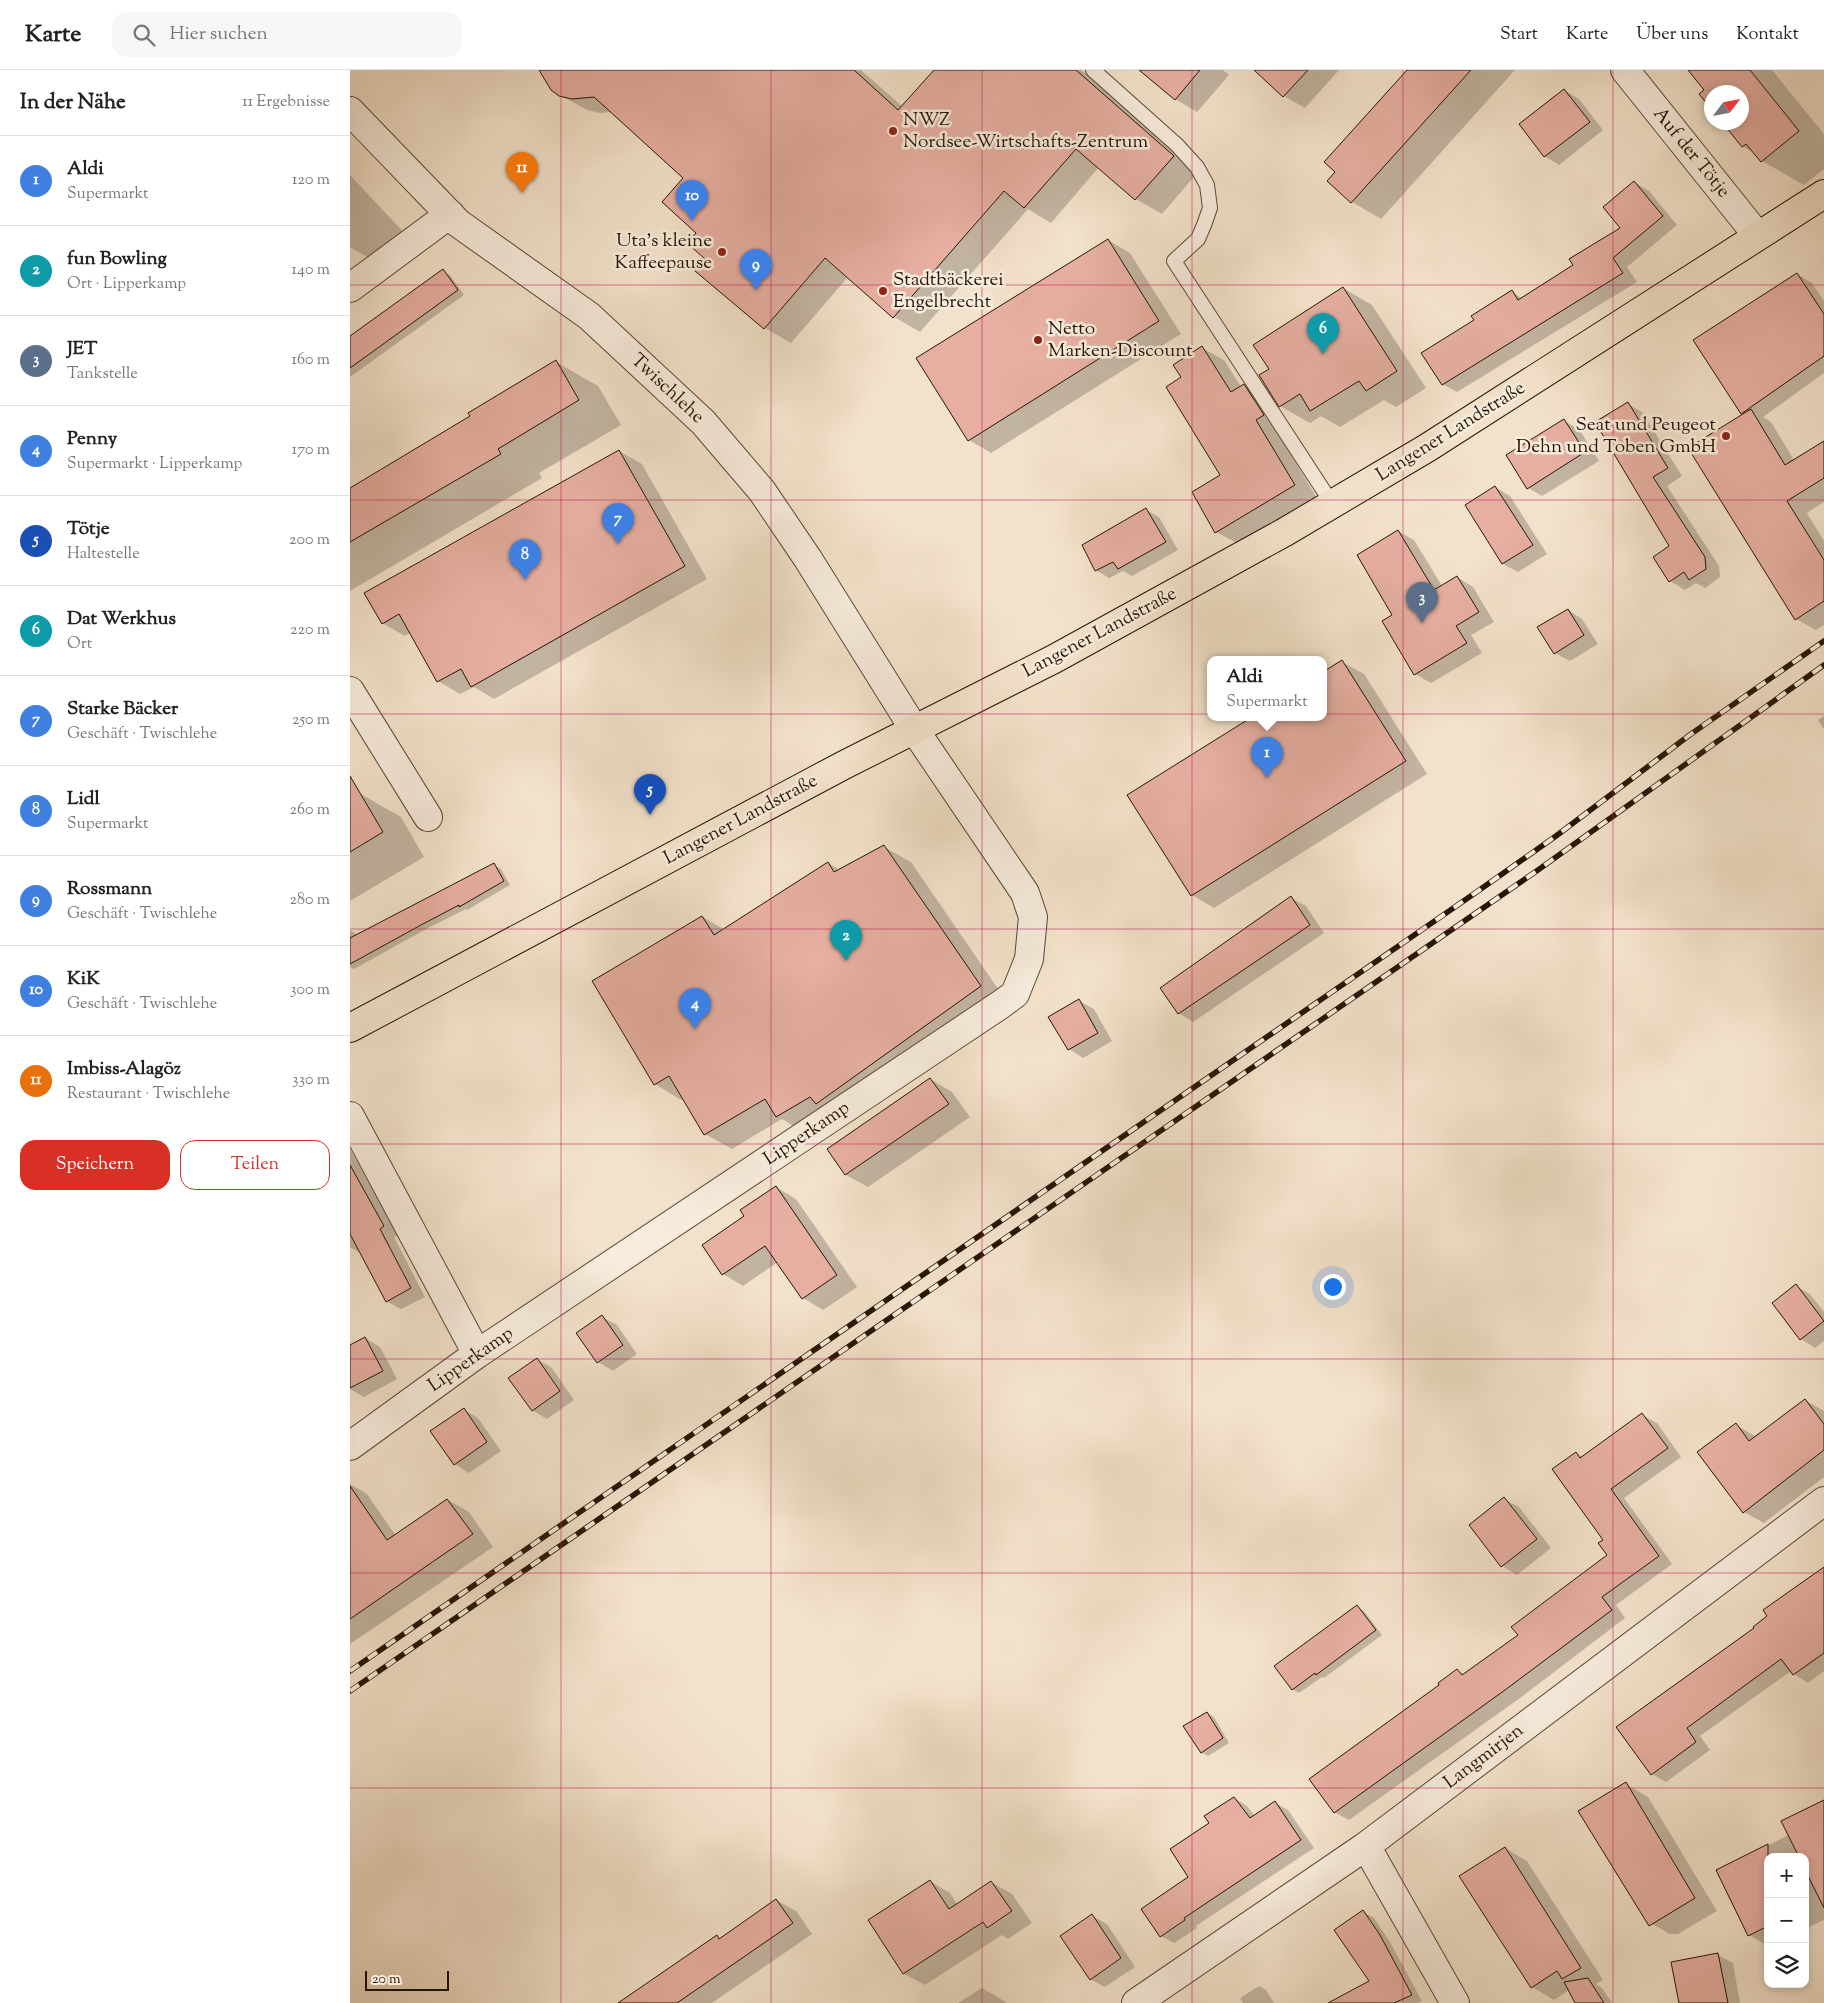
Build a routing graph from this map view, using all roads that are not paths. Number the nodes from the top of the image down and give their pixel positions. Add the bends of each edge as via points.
1 (1093, 70) edge
2 (1625, 70) edge
3 (350, 111) edge
4 (1824, 194) edge
5 (450, 214) junction
6 (1758, 236) junction
7 (350, 288) edge
8 (1334, 505) junction
9 (350, 691) edge
10 (914, 729) junction
11 (428, 817) dead end
12 (350, 1028) edge
13 (350, 1116) edge
14 (477, 1354) junction
15 (350, 1446) edge
16 (1824, 1501) edge
17 (1366, 1846) junction
18 (1136, 2003) edge
19 (1455, 2003) edge

1 - 8 lane via 1177,145 1197,167 1207,185 1210,208 1204,226 1198,239 1174,261
2 - 6 street, Auf der Tötje
3 - 5 street, Twischlehe
4 - 6 main road, Langener Landstraße
5 - 7 street
5 - 10 street, Twischlehe via 458,223 589,316 703,422 762,491
6 - 8 main road, Langener Landstraße
8 - 10 main road, Langener Landstraße via 1054,659
9 - 11 street
10 - 12 main road, Langener Landstraße
10 - 14 street, Lipperkamp via 1025,893 1033,917 1029,959 1015,994
13 - 14 street
14 - 15 street, Lipperkamp
16 - 17 street, Langmirjen
17 - 18 street, Langmirjen
17 - 19 street

